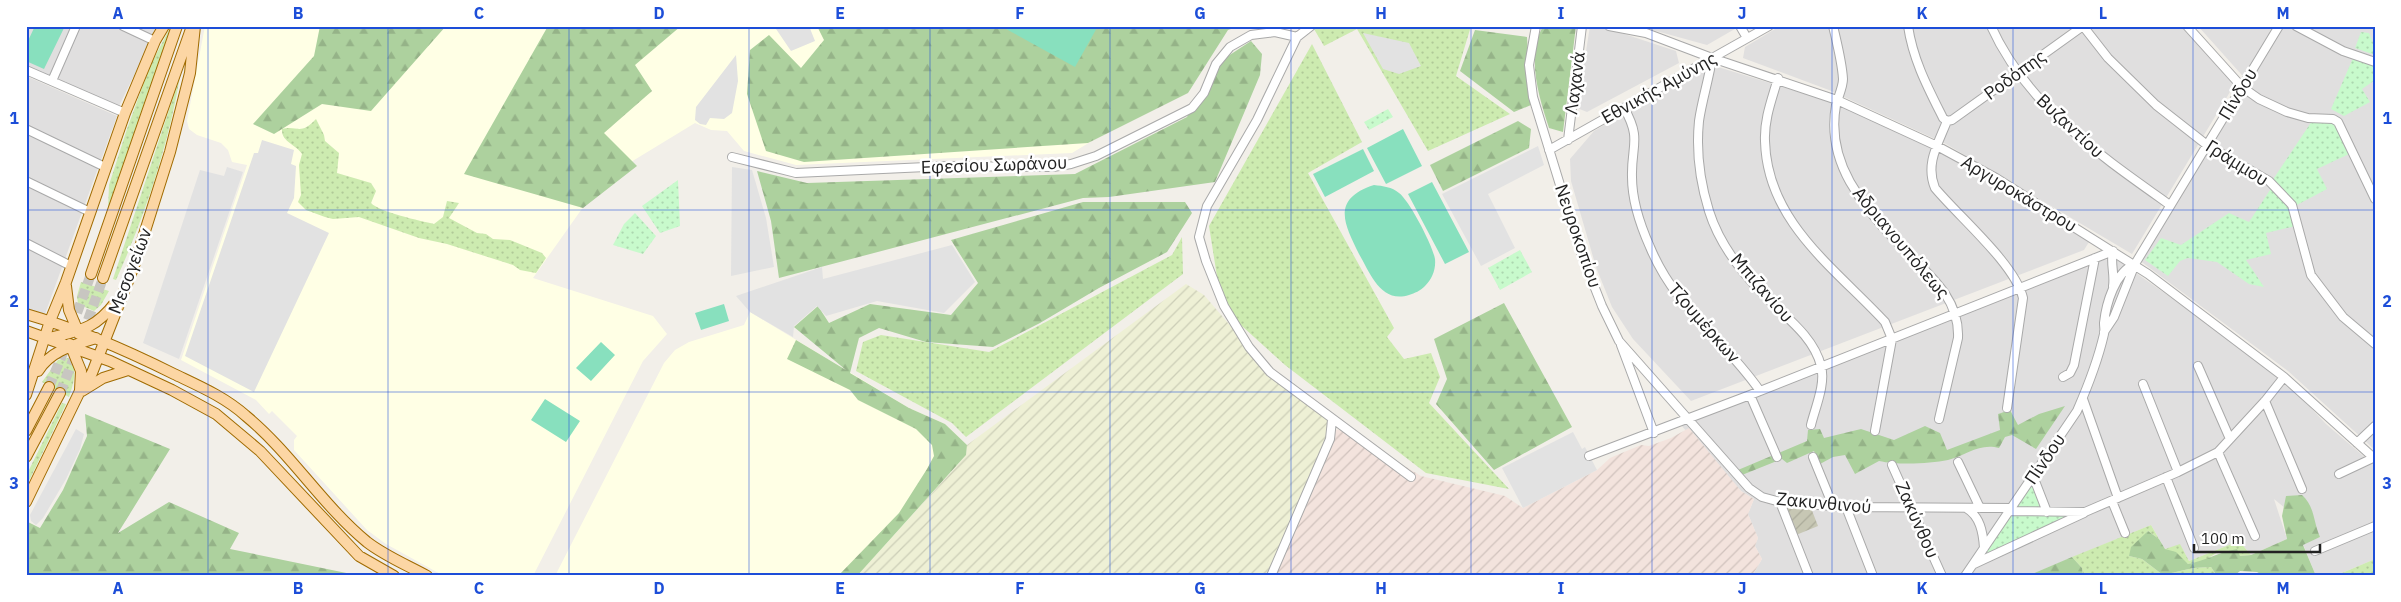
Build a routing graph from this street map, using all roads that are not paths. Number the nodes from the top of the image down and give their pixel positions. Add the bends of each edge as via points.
1 (76, 26) edge
2 (123, 26) edge
3 (164, 26) edge
4 (177, 26) edge
5 (193, 26) edge
6 (1310, 26) edge
7 (1536, 26) edge
8 (1582, 26) edge
9 (1609, 26) edge
10 (1740, 26) edge
11 (1769, 26) edge
12 (1833, 26) edge
13 (1908, 26) edge
14 (1991, 26) edge
15 (2083, 26) edge
16 (2187, 26) edge
17 (2279, 26) edge
18 (2296, 26) edge
19 (1297, 38) junction
20 (1747, 38) junction
21 (155, 41) junction
22 (1712, 58) junction
23 (2375, 62) edge
24 (26, 70) edge
25 (2017, 73) junction
26 (1778, 78) junction
27 (52, 81) junction
28 (2242, 87) junction
29 (1838, 100) junction
30 (1624, 108) junction
31 (125, 113) junction
32 (1947, 121) junction
33 (26, 129) edge
34 (1568, 140) junction
35 (2207, 145) junction
36 (1937, 146) junction
37 (1549, 150) junction
38 (732, 158) dead end
39 (105, 167) junction
40 (26, 181) edge
41 (2375, 199) edge
42 (2170, 206) junction
43 (90, 212) junction
44 (26, 243) edge
45 (2113, 251) junction
46 (2095, 258) junction
47 (2134, 264) junction
48 (71, 266) junction
49 (92, 274) tunnel mouth
50 (103, 278) tunnel mouth
51 (66, 282) junction
52 (2020, 288) junction
53 (123, 292) junction
54 (2111, 295) junction
55 (26, 314) edge
56 (1956, 314) junction
57 (50, 321) junction
58 (64, 330) junction
59 (26, 331) edge
60 (77, 331) junction
61 (2104, 332) junction
62 (48, 337) junction
63 (1892, 339) junction
64 (100, 340) junction
65 (1619, 341) junction
66 (2375, 344) edge
67 (71, 346) junction
68 (85, 347) junction
69 (99, 357) junction
70 (2198, 366) dead end
71 (1822, 367) junction
72 (128, 370) junction
73 (2063, 377) dead end
74 (2284, 377) junction
75 (34, 378) junction
76 (2143, 384) dead end
77 (49, 387) tunnel mouth
78 (1760, 391) junction
79 (60, 393) tunnel mouth
80 (79, 393) junction
81 (26, 395) edge
82 (1750, 396) junction
83 (2083, 397) junction
84 (2265, 401) junction
85 (2007, 408) dead end
86 (1690, 419) junction
87 (1939, 419) dead end
88 (1332, 420) junction
89 (1811, 425) dead end
90 (2375, 426) edge
91 (1875, 430) dead end
92 (26, 431) edge
93 (1654, 432) junction
94 (2230, 439) junction
95 (2357, 443) junction
96 (2218, 452) junction
97 (1589, 456) dead end
98 (26, 457) edge
99 (1813, 457) dead end
100 (1777, 458) dead end
101 (2374, 458) edge
102 (1958, 462) dead end
103 (1892, 465) dead end
104 (2178, 472) junction
105 (2339, 474) dead end
106 (2033, 476) junction
107 (2166, 477) junction
108 (1411, 478) dead end
109 (2302, 489) dead end
110 (2115, 500) junction
111 (26, 502) edge
112 (1780, 502) junction
113 (1833, 506) junction
114 (1846, 507) junction
115 (1964, 507) junction
116 (1913, 508) junction
117 (1980, 508) junction
118 (2010, 510) junction
119 (2046, 512) junction
120 (2086, 512) junction
121 (2375, 526) edge
122 (2125, 532) dead end
123 (2255, 536) dead end
124 (1984, 548) junction
125 (2194, 548) dead end
126 (2314, 551) dead end
127 (1971, 567) junction
128 (394, 576) edge
129 (427, 576) edge
130 (1271, 576) edge
131 (1809, 576) edge
132 (1873, 576) edge
133 (1942, 576) edge
134 (1965, 576) edge

1 - 27 street
2 - 21 street
3 - 21 main road
4 - 49 main road, Μεσογείων
5 - 50 main road, Μεσογείων
5 - 53 main road, Μεσογείων via 190,72 170,152
6 - 19 street
7 - 37 street, Νευροκοπίου via 1530,52 1530,82
8 - 34 street, Λαχανά
9 - 22 street, Αργυροκάστρου via 1646,33
10 - 20 street
11 - 20 street, Εθνικής Αμύνης
12 - 29 street, Αδριανουπόλεως via 1843,80
13 - 32 street via 1919,69
14 - 25 street, Βυζαντίου
15 - 25 street, Ροδόπης
15 - 35 street, Γράμμου via 2132,83
16 - 28 street
17 - 28 street, Πίνδου
18 - 23 street via 2343,51
19 - 38 street, Εφεσίου Σωράνου via 1275,32 1251,35 1230,47 1216,64 1204,93 1192,108 1096,156 1071,164 796,173
19 - 88 street via 1257,120 1207,206 1199,237 1224,306 1248,347 1270,372
20 - 22 street, Εθνικής Αμύνης
21 - 31 main road
22 - 26 street, Αργυροκάστρου
22 - 30 street, Εθνικής Αμύνης
22 - 71 street, Μπιζανίου via 1699,120 1698,150 1709,213 1740,266 1814,347
24 - 27 street
25 - 32 street, Ροδόπης
25 - 42 street, Βυζαντίου via 2071,131
26 - 29 street, Αργυροκάστρου
26 - 63 street via 1764,140 1767,167 1775,193 1803,239 1885,322
27 - 31 street
28 - 35 street, Πίνδου
28 - 41 street via 2287,112 2338,122
29 - 36 street, Αργυροκάστρου
29 - 56 street, Αδριανουπόλεως via 1834,139 1851,183 1896,241 1947,295
30 - 34 street, Εθνικής Αμύνης
30 - 78 street, Τζουμέρκων via 1635,131 1632,178 1639,216 1661,271 1676,295
31 - 39 main road
32 - 36 street
33 - 39 street
34 - 37 street, Εθνικής Αμύνης
35 - 42 street, Πίνδου
35 - 66 street, Γράμμου via 2269,181 2292,205 2311,275 2343,317
36 - 45 street, Αργυροκάστρου via 1996,178
36 - 52 street via 1930,161 1930,176 1935,188 2010,270
37 - 65 street, Νευροκοπίου via 1580,250
39 - 43 main road
40 - 43 street
42 - 47 street, Πίνδου
43 - 48 main road
44 - 48 street
45 - 46 street
45 - 47 street, Αργυροκάστρου
45 - 54 street
46 - 52 street
46 - 73 street via 2074,365
47 - 54 street, Πίνδου via 2120,276
47 - 61 street, Πίνδου via 2114,317
47 - 74 street, Αργυροκάστρου
48 - 51 main road
51 - 57 main road
51 - 60 main road via 69,310
52 - 56 street
52 - 85 street via 2022,309
53 - 60 main road via 100,321
53 - 64 main road, Μεσογείων
54 - 61 street, Πίνδου
55 - 57 main road
56 - 63 street
56 - 87 street via 1958,338
57 - 58 main road
57 - 62 main road
58 - 60 main road
58 - 62 main road
58 - 67 main road
59 - 62 main road
60 - 64 main road
60 - 68 main road
61 - 83 street, Πίνδου
62 - 67 main road
62 - 75 main road
63 - 71 street
63 - 91 street
64 - 68 main road
64 - 69 main road, Μεσογείων
64 - 129 main road via 212,392 237,408 274,442 360,536
65 - 86 street, Νευροκοπίου
65 - 93 street
67 - 68 main road
67 - 75 main road via 49,358
67 - 80 main road via 81,371
68 - 69 main road
69 - 72 main road
69 - 80 main road, Μεσογείων
70 - 94 street
71 - 78 street
71 - 89 street via 1822,381
72 - 80 main road via 104,378
72 - 128 main road via 191,399 225,420 260,450 353,551
74 - 84 street, Ζακυνθινού
74 - 95 street, Αργυροκάστρου
75 - 81 main road
76 - 104 street
77 - 92 main road
78 - 82 street
79 - 98 main road
80 - 111 main road, Μεσογείων
82 - 86 street
82 - 100 street
83 - 106 street, Πίνδου
83 - 110 street
84 - 94 street, Ζακυνθινού
84 - 109 street
86 - 93 street
86 - 112 street, Ζακυνθινού via 1750,488 1762,497
88 - 108 street
88 - 130 street via 1330,439
90 - 95 street
93 - 97 street
94 - 96 street, Ζακυνθινού
95 - 101 street, Αργυροκάστρου
96 - 104 street, Ζακυνθινού
96 - 123 street
99 - 113 street
101 - 105 street
102 - 117 street
103 - 116 street, Ζακύνθου
104 - 107 street, Ζακυνθινού
106 - 118 street, Πίνδου
106 - 119 street
107 - 110 street, Ζακυνθινού
107 - 125 street
110 - 120 street, Ζακυνθινού
110 - 122 street
112 - 113 street, Ζακυνθινού
112 - 131 street
113 - 114 street, Ζακυνθινού
114 - 116 street, Ζακυνθινού
114 - 132 street
115 - 116 street, Ζακυνθινού
115 - 117 street, Ζακυνθινού
115 - 124 street via 1978,520
116 - 133 street, Ζακύνθου
117 - 118 street, Ζακυνθινού
118 - 119 street, Ζακυνθινού
118 - 124 street, Πίνδου
119 - 120 street, Ζακυνθινού
120 - 127 street
121 - 126 street
124 - 127 street, Πίνδου
127 - 134 street, Πίνδου

